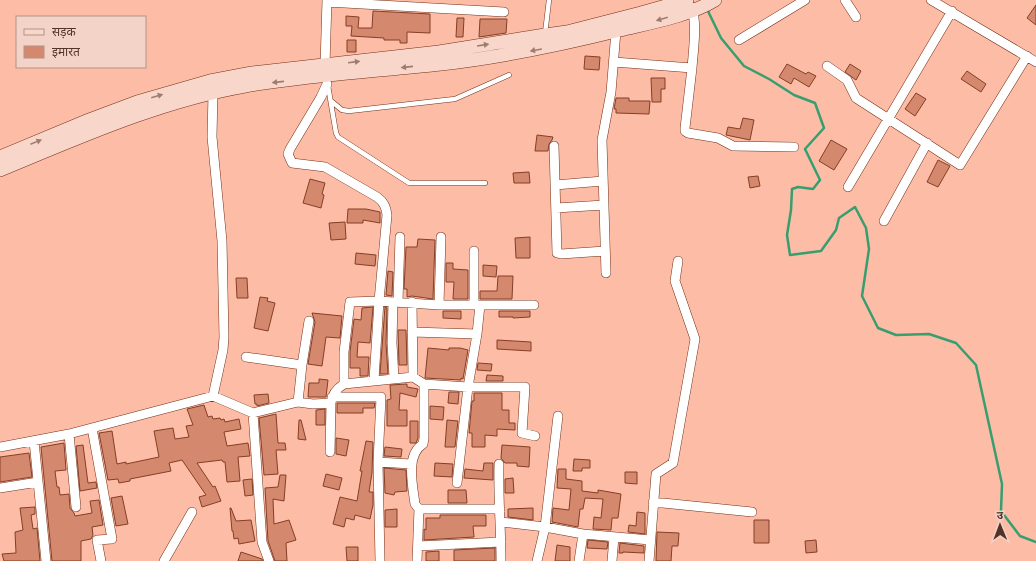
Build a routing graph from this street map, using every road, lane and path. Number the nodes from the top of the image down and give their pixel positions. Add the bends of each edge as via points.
1 (549, 0) edge
2 (715, 0) edge
3 (805, 0) edge
4 (845, 0) edge
5 (931, 0) edge
6 (327, 1) edge
7 (692, 4) edge
8 (504, 12) dead end
9 (952, 12) junction
10 (856, 17) dead end
11 (616, 31) junction
12 (545, 35) junction
13 (739, 40) dead end
14 (1027, 56) junction
15 (614, 62) junction
16 (1036, 62) edge
17 (827, 66) dead end
18 (692, 68) junction
19 (326, 75) junction
20 (509, 75) dead end
21 (213, 93) junction
22 (331, 102) junction
23 (888, 119) junction
24 (927, 143) junction
25 (554, 146) dead end
26 (794, 147) dead end
27 (0, 157) edge
28 (0, 170) edge
29 (604, 181) junction
30 (485, 183) dead end
31 (555, 185) junction
32 (848, 187) dead end
33 (604, 205) junction
34 (556, 208) junction
35 (884, 221) dead end
36 (400, 237) dead end
37 (441, 237) dead end
38 (474, 251) dead end
39 (605, 252) junction
40 (678, 261) dead end
41 (606, 273) dead end
42 (379, 301) junction
43 (395, 302) junction
44 (412, 302) junction
45 (439, 305) junction
46 (477, 305) junction
47 (534, 305) dead end
48 (309, 321) dead end
49 (412, 332) junction
50 (477, 334) junction
51 (246, 357) dead end
52 (302, 365) junction
53 (413, 377) junction
54 (394, 378) junction
55 (374, 380) junction
56 (344, 384) junction
57 (424, 384) junction
58 (468, 387) junction
59 (213, 396) junction
60 (331, 400) junction
61 (298, 402) junction
62 (253, 413) junction
63 (558, 416) dead end
64 (92, 428) junction
65 (69, 434) junction
66 (535, 436) dead end
67 (34, 440) junction
68 (0, 447) edge
69 (330, 452) dead end
70 (378, 462) junction
71 (411, 464) junction
72 (499, 464) dead end
73 (38, 482) junction
74 (457, 483) dead end
75 (0, 488) edge
76 (653, 502) junction
77 (76, 506) dead end
78 (419, 509) junction
79 (500, 509) junction
80 (192, 512) dead end
81 (752, 512) dead end
82 (501, 522) junction
83 (545, 527) junction
84 (583, 534) junction
85 (614, 537) junction
86 (650, 540) junction
87 (501, 542) junction
88 (418, 546) junction
89 (46, 561) edge
90 (101, 561) edge
91 (164, 561) edge
92 (269, 561) edge
93 (380, 561) edge
94 (417, 561) edge
95 (501, 561) edge
96 (537, 561) edge
97 (579, 561) edge
98 (612, 561) edge
99 (649, 561) edge

1 - 12 lane
2 - 7 main road
3 - 13 street
4 - 10 street
5 - 9 street
6 - 8 street
6 - 19 street
7 -> 11 main road
7 - 12 main road
7 - 18 street
9 - 14 street
9 - 23 street
11 - 15 street
11 -> 19 main road via 540,49 494,56
19 -> 12 main road via 439,52
14 - 16 street
14 - 24 street via 960,164
15 - 18 street
15 - 29 street via 602,140
17 - 23 street via 847,80 856,98
18 - 26 street via 686,132 718,138 733,146
19 -> 21 main road
19 - 22 lane
27 -> 19 main road via 157,95 231,77 277,70
19 - 42 street via 321,97 288,154 292,163 330,169 383,202 387,215
20 - 22 lane via 455,99 349,111 342,110
21 - 28 main road via 135,116
21 - 59 street via 212,137 222,241 224,337
22 - 30 lane via 338,137 409,183
23 - 24 street
23 - 32 street
24 - 35 street
25 - 31 street
29 - 31 street
29 - 33 street
31 - 34 street
33 - 34 street
33 - 39 street
34 - 39 street via 557,253
36 - 43 street
37 - 45 street
38 - 46 street
39 - 41 street
40 - 76 street via 675,281 695,338 673,462 656,474
42 - 43 street
42 - 55 street
42 - 56 street via 350,302 344,352
43 - 44 street
43 - 54 street via 392,343
44 - 45 street
44 - 49 street
45 - 46 street
46 - 47 street
46 - 50 street
48 - 52 street
49 - 50 street
49 - 53 street
50 - 58 street
51 - 52 street
52 - 61 street
53 - 54 street
53 - 57 street
54 - 55 street
55 - 56 street
56 - 60 street via 336,389
57 - 58 street
57 - 71 street via 424,438
58 - 66 street via 524,387 522,433
58 - 74 street
59 - 62 street
59 - 64 street
60 - 61 street via 313,404
60 - 69 street
60 - 70 street via 381,397
61 - 62 street
62 - 92 street via 262,542
63 - 83 street
64 - 65 street
64 - 90 street via 112,539 97,540
65 - 67 street
65 - 77 street
67 - 68 street
67 - 73 street
70 - 71 street
70 - 93 street
71 - 78 street via 415,504
72 - 79 street
73 - 75 street
73 - 89 street
76 - 81 street
76 - 86 street
78 - 79 street
78 - 88 street
79 - 82 street
80 - 91 street
82 - 83 street
82 - 87 street
83 - 84 street
83 - 96 street
84 - 85 street
84 - 97 street
85 - 86 street
85 - 98 street
86 - 99 street
87 - 88 street
87 - 95 street
88 - 94 street

